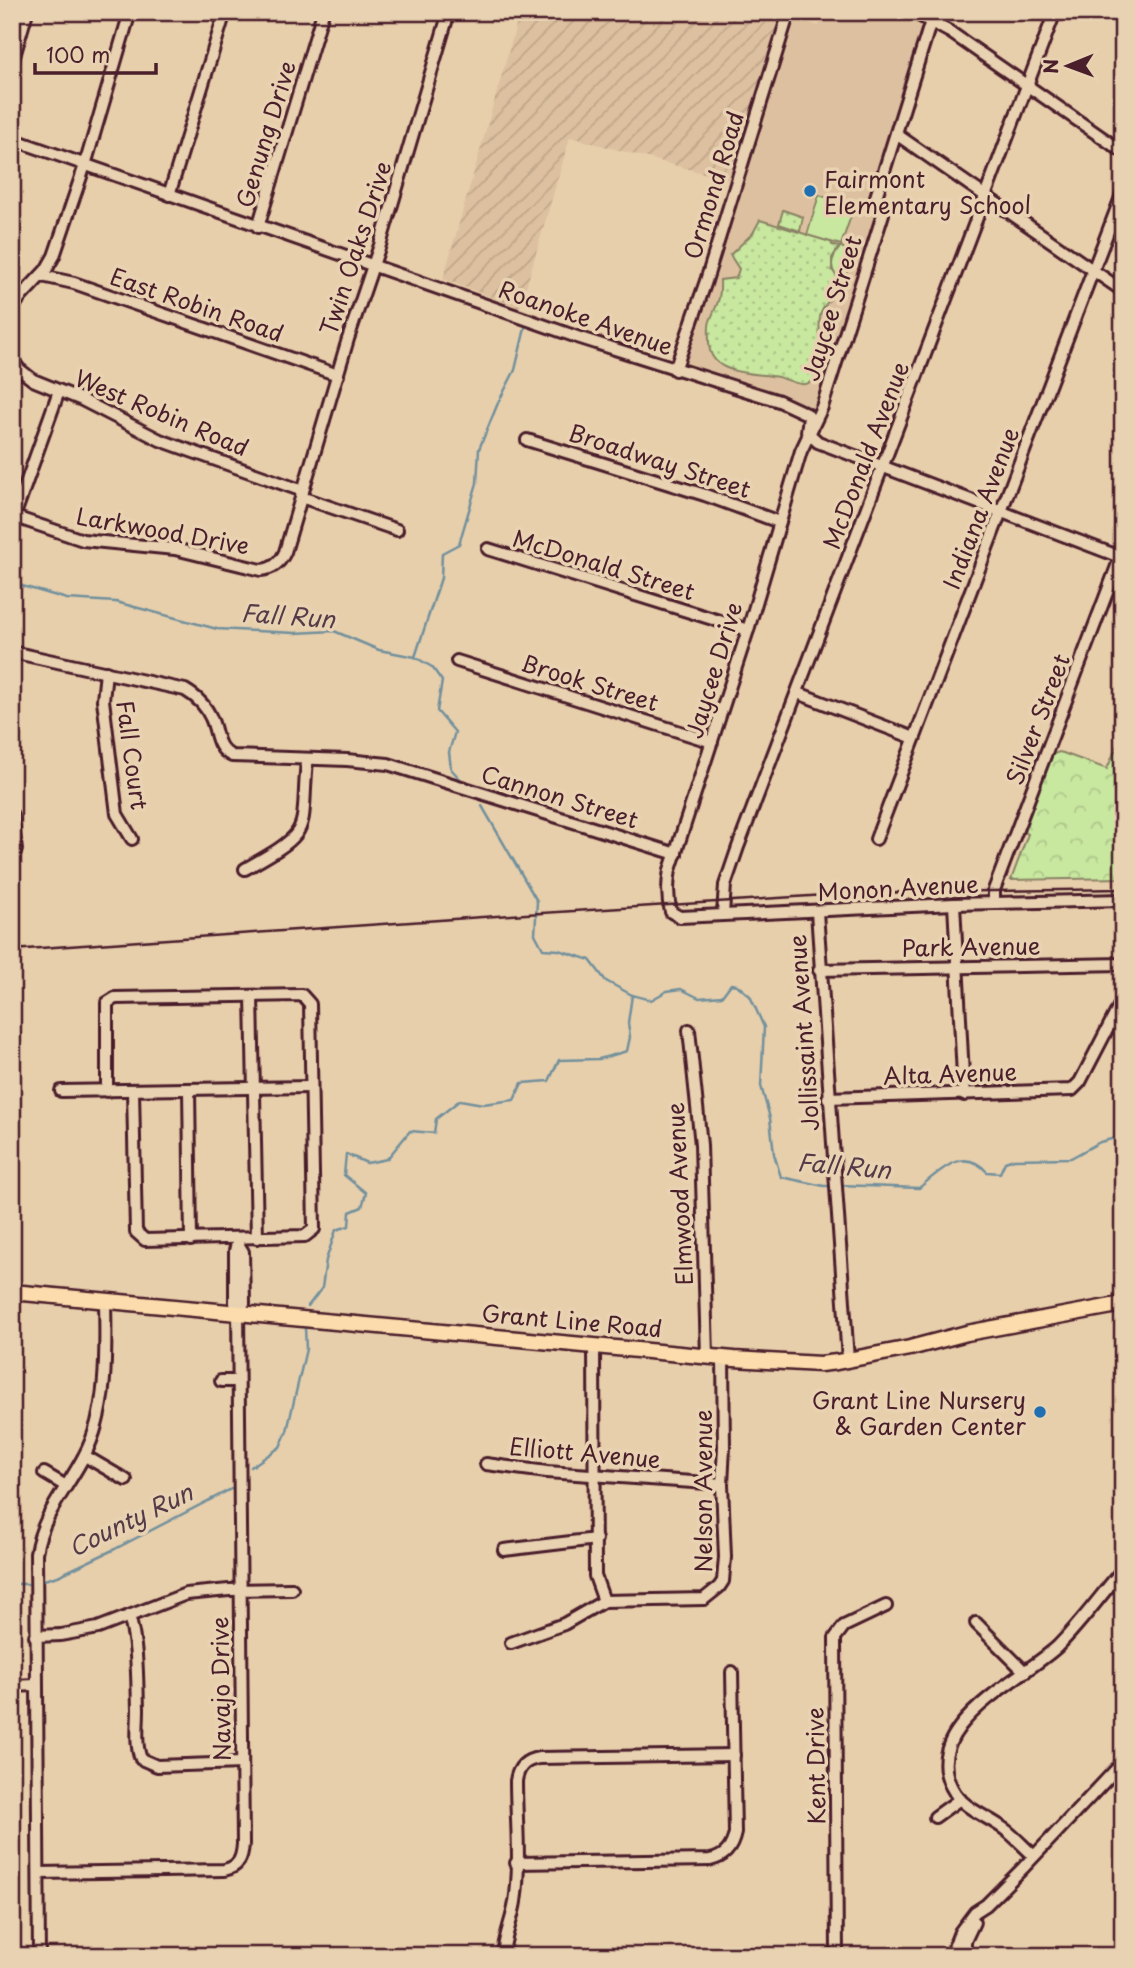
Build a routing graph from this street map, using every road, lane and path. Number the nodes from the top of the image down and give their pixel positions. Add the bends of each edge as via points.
1 (27, 12) edge
2 (130, 12) edge
3 (225, 12) edge
4 (323, 12) edge
5 (449, 12) edge
6 (789, 12) edge
7 (913, 12) edge
8 (1055, 12) edge
9 (931, 21) junction
10 (12, 62) edge
11 (1028, 86) junction
12 (896, 134) junction
13 (12, 139) edge
14 (1123, 152) edge
15 (85, 165) junction
16 (1123, 192) edge
17 (169, 195) junction
18 (985, 196) junction
19 (258, 227) junction
20 (373, 267) junction
21 (1093, 270) junction
22 (42, 276) junction
23 (1123, 291) edge
24 (12, 310) edge
25 (12, 359) edge
26 (676, 370) junction
27 (338, 375) junction
28 (59, 391) junction
29 (809, 434) junction
30 (527, 440) dead end
31 (883, 467) junction
32 (302, 494) junction
33 (1001, 512) junction
34 (13, 516) edge
35 (779, 522) junction
36 (397, 530) dead end
37 (488, 549) dead end
38 (1122, 555) edge
39 (748, 630) junction
40 (12, 652) edge
41 (457, 661) dead end
42 (106, 672) junction
43 (798, 692) junction
44 (914, 738) junction
45 (712, 742) junction
46 (307, 760) junction
47 (12, 815) edge
48 (132, 839) dead end
49 (876, 839) dead end
50 (16, 850) dead end
51 (676, 854) junction
52 (246, 869) dead end
53 (1123, 900) edge
54 (994, 903) junction
55 (954, 904) junction
56 (817, 912) junction
57 (723, 914) junction
58 (676, 916) joint
59 (1123, 964) edge
60 (958, 968) junction
61 (819, 970) junction
62 (252, 996) junction
63 (1123, 999) edge
64 (689, 1030) dead end
65 (311, 1087) junction
66 (254, 1088) junction
67 (189, 1089) junction
68 (133, 1090) junction
69 (61, 1091) dead end
70 (107, 1091) junction
71 (964, 1095) junction
72 (828, 1098) junction
73 (257, 1238) junction
74 (191, 1240) junction
75 (238, 1241) junction
76 (12, 1292) edge
77 (105, 1301) junction
78 (1123, 1304) edge
79 (238, 1311) junction
80 (594, 1345) junction
81 (707, 1356) junction
82 (723, 1357) junction
83 (848, 1360) junction
84 (221, 1381) dead end
85 (239, 1381) junction
86 (85, 1455) junction
87 (486, 1464) dead end
88 (44, 1473) dead end
89 (595, 1474) junction
90 (126, 1480) dead end
91 (722, 1484) junction
92 (66, 1486) junction
93 (596, 1539) junction
94 (504, 1550) dead end
95 (1123, 1569) edge
96 (292, 1589) dead end
97 (240, 1590) junction
98 (604, 1601) junction
99 (886, 1606) dead end
100 (129, 1616) junction
101 (976, 1623) dead end
102 (35, 1636) junction
103 (511, 1643) dead end
104 (733, 1672) dead end
105 (1025, 1672) junction
106 (36, 1685) junction
107 (12, 1686) edge
108 (734, 1755) junction
109 (1123, 1762) edge
110 (242, 1763) junction
111 (960, 1799) junction
112 (935, 1817) dead end
113 (1034, 1856) junction
114 (516, 1863) junction
115 (39, 1873) junction
116 (986, 1905) junction
117 (950, 1955) edge
118 (39, 1956) edge
119 (503, 1956) edge
120 (837, 1956) edge
121 (964, 1956) edge

1 - 10 street
2 - 15 street
3 - 17 street
4 - 19 street, Genung Drive
5 - 20 street, Twin Oaks Drive
6 - 26 street, Ormond Road
7 - 9 street
8 - 11 street, McDonald Avenue
9 - 11 street
9 - 12 street, Jaycee Street
11 - 14 street
11 - 18 street, McDonald Avenue
12 - 18 street
12 - 29 street, Jaycee Street via 876,197 883,214 822,407
13 - 15 street, Roanoke Avenue
15 - 17 street, Roanoke Avenue
15 - 22 street via 54,256
16 - 21 street, Indiana Avenue
17 - 19 street, Roanoke Avenue
18 - 21 street
18 - 31 street, McDonald Avenue
19 - 20 street, Roanoke Avenue
20 - 26 street, Roanoke Avenue
20 - 27 street, Twin Oaks Drive
21 - 23 street
21 - 33 street, Indiana Avenue
22 - 24 street
22 - 27 street, East Robin Road via 74,283
25 - 28 street, West Robin Road via 26,375
26 - 29 street, Roanoke Avenue via 802,411 809,417
27 - 32 street, Twin Oaks Drive
28 - 32 street, West Robin Road via 160,440
28 - 34 street
29 - 31 street via 818,442
29 - 35 street, Jaycee Drive
30 - 35 street, Broadway Street
31 - 33 street
31 - 43 street, McDonald Avenue
32 - 34 street, Larkwood Drive via 285,552 268,569 175,550 83,540
32 - 36 street, West Robin Road
33 - 38 street
33 - 44 street, Indiana Avenue
35 - 39 street, Jaycee Drive
37 - 39 street, McDonald Street
38 - 54 street, Silver Street via 994,890
39 - 45 street, Jaycee Drive
40 - 42 street
41 - 45 street, Brook Street
42 - 46 street, Cannon Street via 192,694 212,719 221,748 232,756
42 - 48 street, Fall Court via 103,700 117,814
43 - 44 street
43 - 57 street, McDonald Avenue via 725,885
44 - 49 street, Indiana Avenue
45 - 51 street, Jaycee Drive
46 - 51 street, Cannon Street via 374,762
46 - 52 street via 304,820 299,833
47 - 50 street
51 - 58 street, Jaycee Drive via 667,890
53 - 54 street, Monon Avenue
54 - 55 street, Monon Avenue
55 - 56 street, Monon Avenue
55 - 60 street
56 - 57 street, Monon Avenue
56 - 61 street, Jollissaint Avenue
57 - 58 street, Monon Avenue
59 - 60 street, Park Avenue
60 - 61 street, Park Avenue
60 - 71 street
61 - 72 street, Jollissaint Avenue
62 - 65 street via 302,995 310,1004
62 - 66 street
62 - 70 street via 115,998 107,1003
63 - 71 street, Alta Avenue via 1072,1090
64 - 81 street, Elmwood Avenue via 701,1145
65 - 66 street
65 - 73 street via 313,1229 305,1236
66 - 67 street
66 - 73 street
67 - 68 street
67 - 74 street
68 - 70 street
68 - 74 street via 136,1231 145,1240
69 - 70 street
71 - 72 street, Alta Avenue
72 - 83 street, Jollissaint Avenue
73 - 75 street
74 - 75 street
75 - 79 street, Navajo Drive
76 - 77 main road, Grant Line Road
77 - 79 main road, Grant Line Road
77 - 86 street via 102,1401
78 - 83 main road, Grant Line Road
79 - 80 main road, Grant Line Road
79 - 85 street, Navajo Drive
80 - 81 main road, Grant Line Road
80 - 89 street
81 - 82 main road, Grant Line Road
82 - 83 main road, Grant Line Road via 820,1364
82 - 91 street, Nelson Avenue
84 - 85 street
85 - 97 street, Navajo Drive
86 - 90 street
86 - 92 street
87 - 89 street, Elliott Avenue
88 - 92 street
89 - 91 street, Elliott Avenue
89 - 93 street
91 - 98 street, Nelson Avenue via 724,1572 713,1594 704,1599
92 - 102 street via 44,1522 38,1542
93 - 94 street
93 - 98 street via 595,1576
95 - 105 street via 1063,1640
96 - 97 street
97 - 100 street via 186,1594
97 - 110 street, Navajo Drive
98 - 103 street, Nelson Avenue via 564,1624
99 - 120 street, Kent Drive via 844,1626 835,1638
100 - 102 street via 98,1628
100 - 110 street via 137,1648 141,1759 157,1766
101 - 105 street
102 - 106 street
104 - 108 street
105 - 111 street via 986,1701 952,1737 946,1770
106 - 107 street
106 - 115 street
108 - 114 street via 735,1833 724,1855 710,1860
108 - 114 street via 566,1757 526,1762 516,1781
109 - 113 street
110 - 115 street, Navajo Drive via 242,1852 231,1868
111 - 112 street
111 - 113 street
113 - 116 street
114 - 119 street via 515,1903
115 - 118 street
116 - 117 street via 963,1927
116 - 121 street via 970,1930
117 - 121 street

